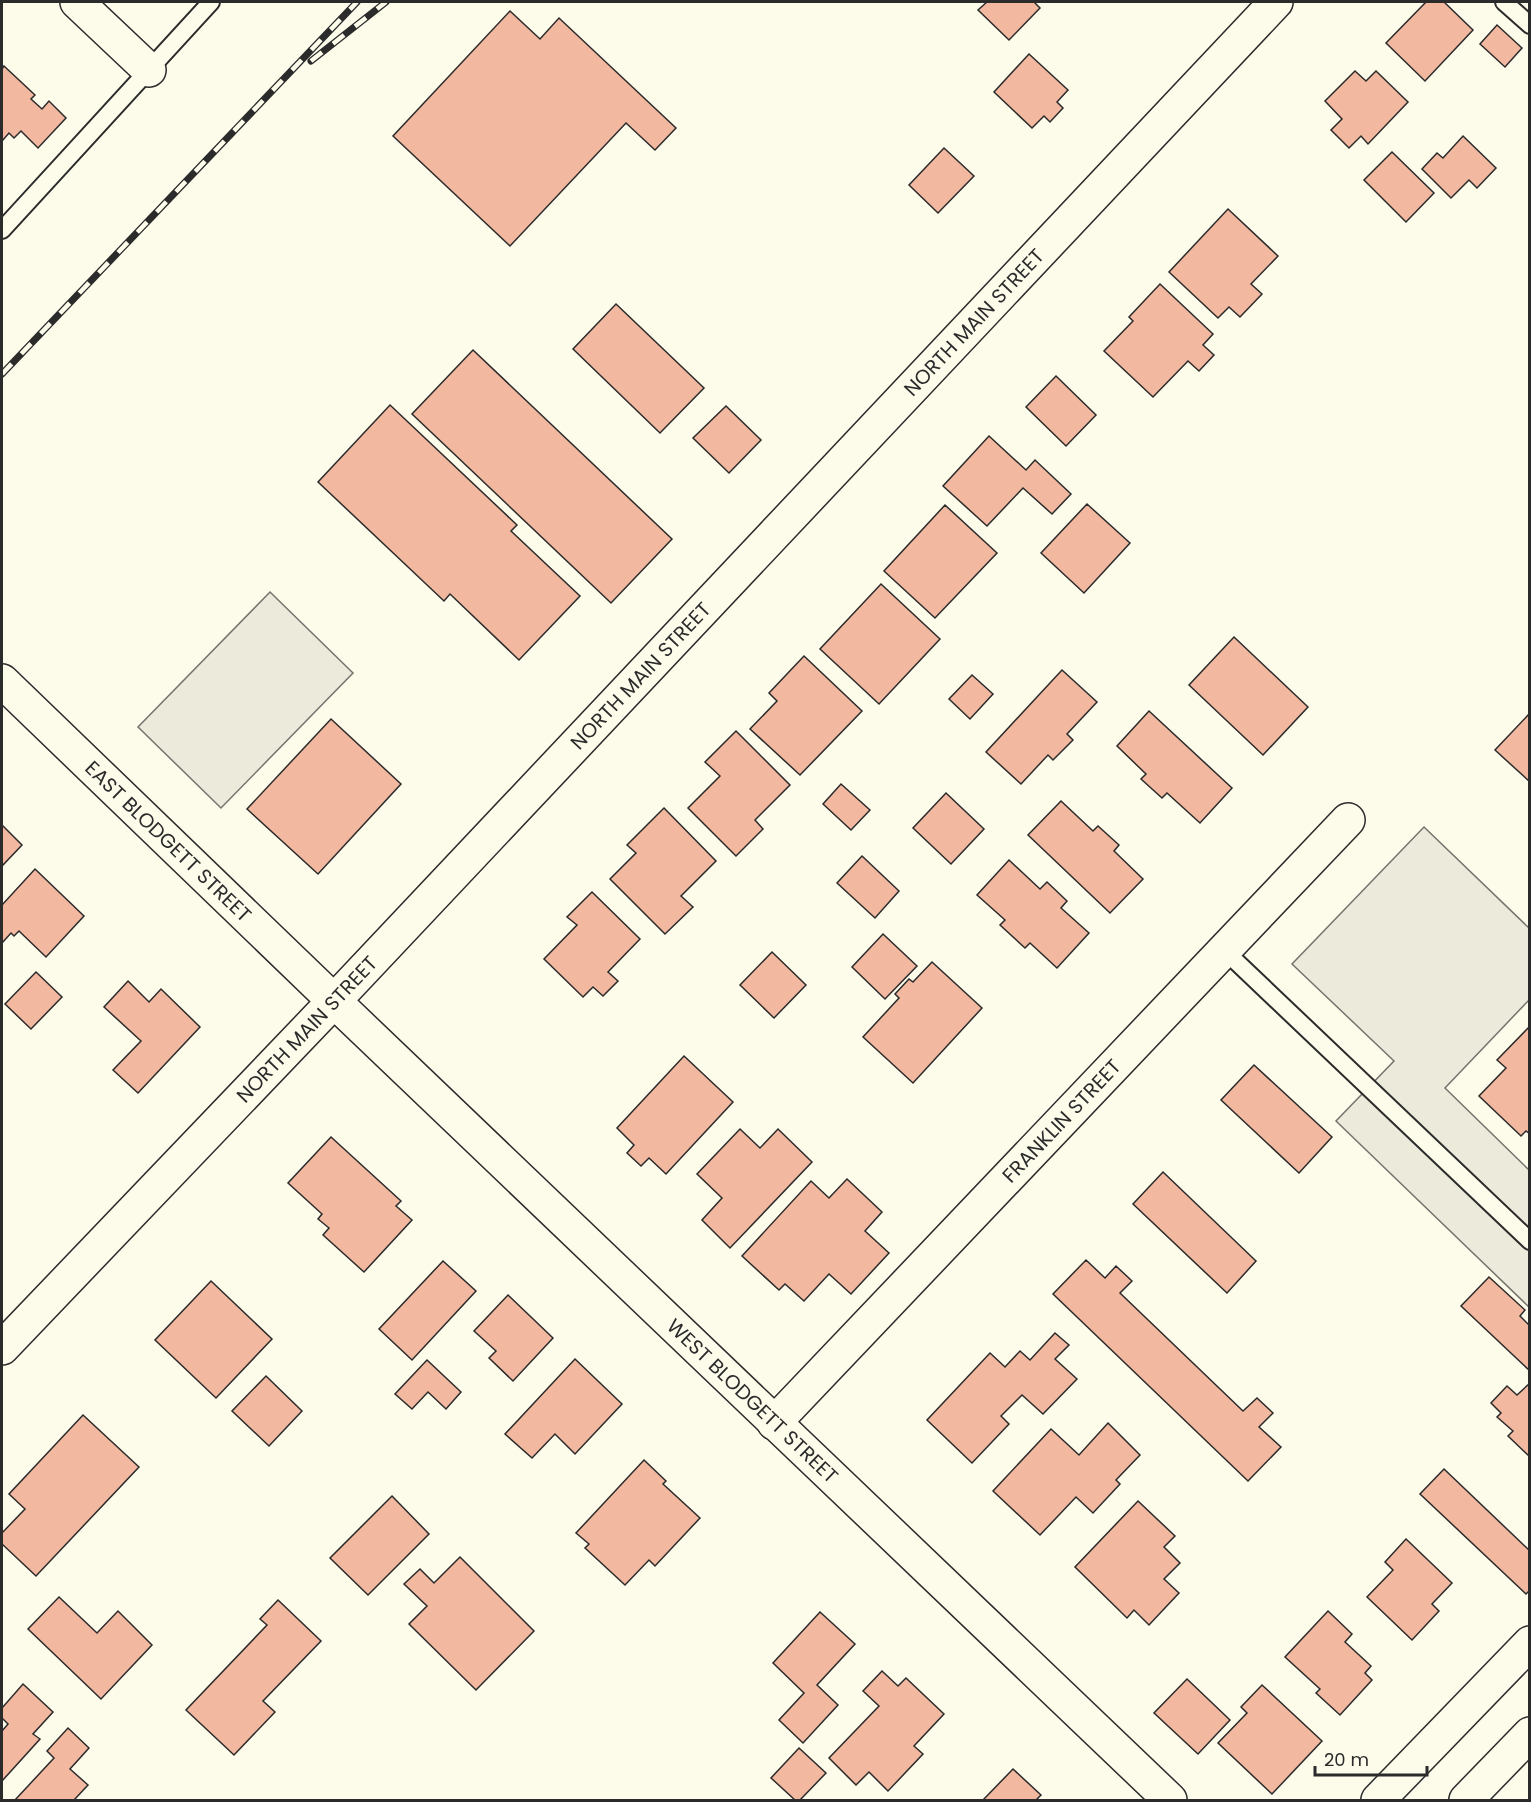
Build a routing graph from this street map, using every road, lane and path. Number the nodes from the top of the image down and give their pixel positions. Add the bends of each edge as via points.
1 (77, 2) edge
2 (211, 2) edge
3 (1276, 2) edge
4 (1504, 2) edge
5 (1530, 25) edge
6 (149, 70) junction
7 (2, 230) edge
8 (2, 681) edge
9 (1348, 820) dead end
10 (1224, 950) junction
11 (334, 1001) junction
12 (1530, 1241) edge
13 (2, 1348) edge
14 (774, 1423) junction
15 (1530, 1642) edge
16 (1530, 1734) edge
17 (1170, 1800) edge
18 (1378, 1800) edge
19 (1466, 1800) edge

1 - 6 main road
2 - 6 lane
3 - 11 main road, NORTH MAIN STREET
4 - 5 lane
6 - 7 lane
8 - 11 main road, EAST BLODGETT STREET
9 - 10 main road, FRANKLIN STREET
10 - 12 lane
10 - 14 main road, FRANKLIN STREET
11 - 13 main road, NORTH MAIN STREET
11 - 14 main road, WEST BLODGETT STREET
14 - 17 main road, WEST BLODGETT STREET
15 - 18 main road
16 - 19 main road

